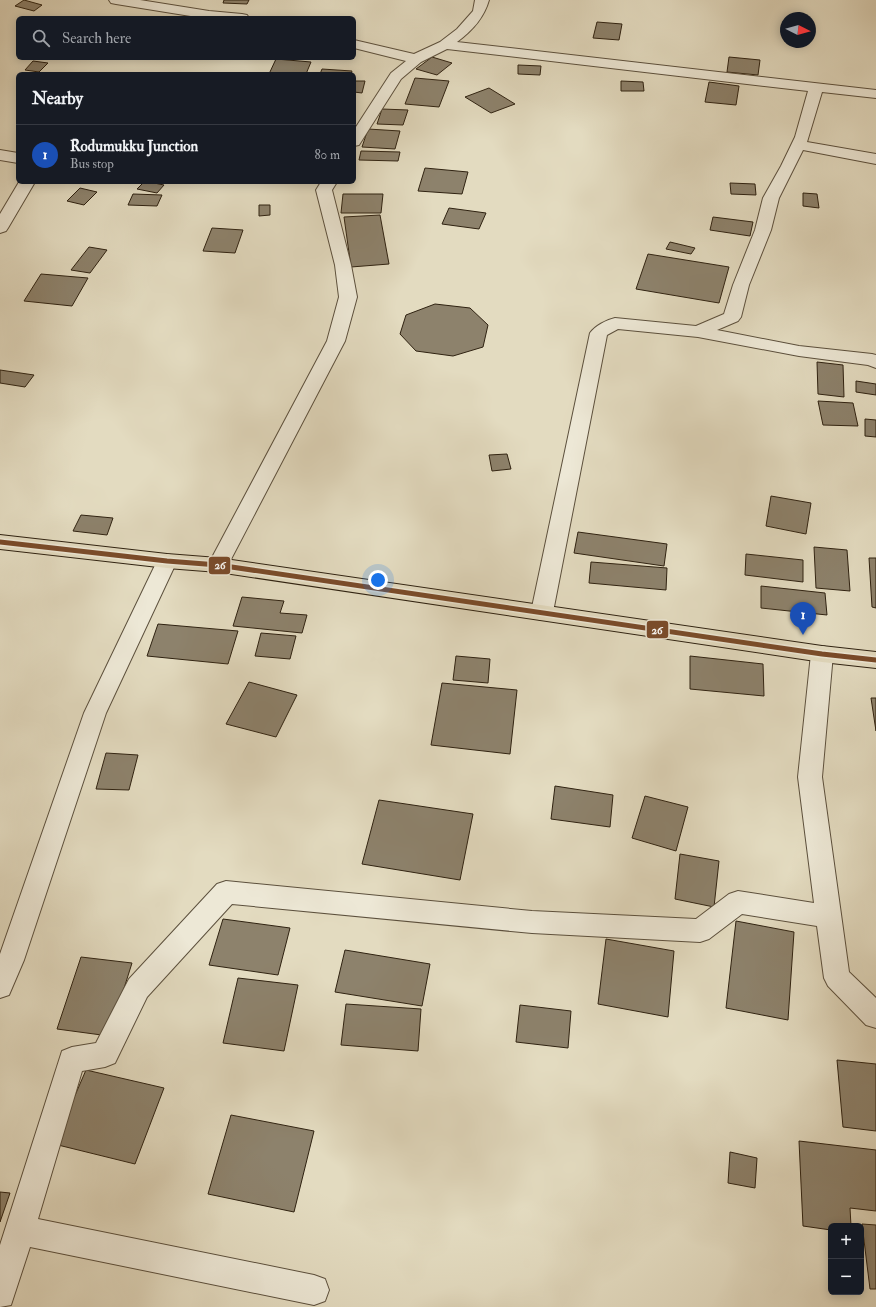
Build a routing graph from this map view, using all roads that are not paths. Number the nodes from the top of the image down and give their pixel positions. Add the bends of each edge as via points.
1 (116, 0) edge
2 (482, 0) edge
3 (220, 16) edge
4 (356, 44) edge
5 (445, 45) junction
6 (416, 59) junction
7 (816, 87) junction
8 (876, 94) edge
9 (356, 139) edge
10 (798, 145) junction
11 (0, 155) edge
12 (16, 158) edge
13 (876, 159) edge
14 (25, 184) edge
15 (328, 184) edge
16 (0, 228) edge
17 (698, 332) junction
18 (876, 362) edge
19 (0, 542) edge
20 (167, 561) junction
21 (218, 565) junction
22 (542, 612) junction
23 (822, 654) junction
24 (876, 660) edge
25 (828, 917) junction
26 (0, 986) edge
27 (876, 1016) edge
28 (20, 1230) junction
29 (314, 1290) dead end
30 (0, 1294) edge

1 - 3 street
2 - 5 street via 479,12 462,32
4 - 6 street
5 - 6 street
5 - 7 street
6 - 9 street via 396,76
7 - 8 street
7 - 10 street
10 - 13 street
10 - 17 street via 771,198 763,230 741,285 732,317
11 - 12 street
14 - 16 street
15 - 21 street via 324,190 343,265 348,297 336,341
17 - 18 street
17 - 22 street via 615,323 599,333
19 - 20 main road
20 - 21 main road
20 - 26 street via 96,713
21 - 22 main road
22 - 23 main road
23 - 24 main road
23 - 25 street via 810,777
25 - 27 street via 837,978
25 - 28 street via 738,902 700,931 532,922 226,892 138,988 105,1054 72,1060
28 - 29 street
28 - 30 street

